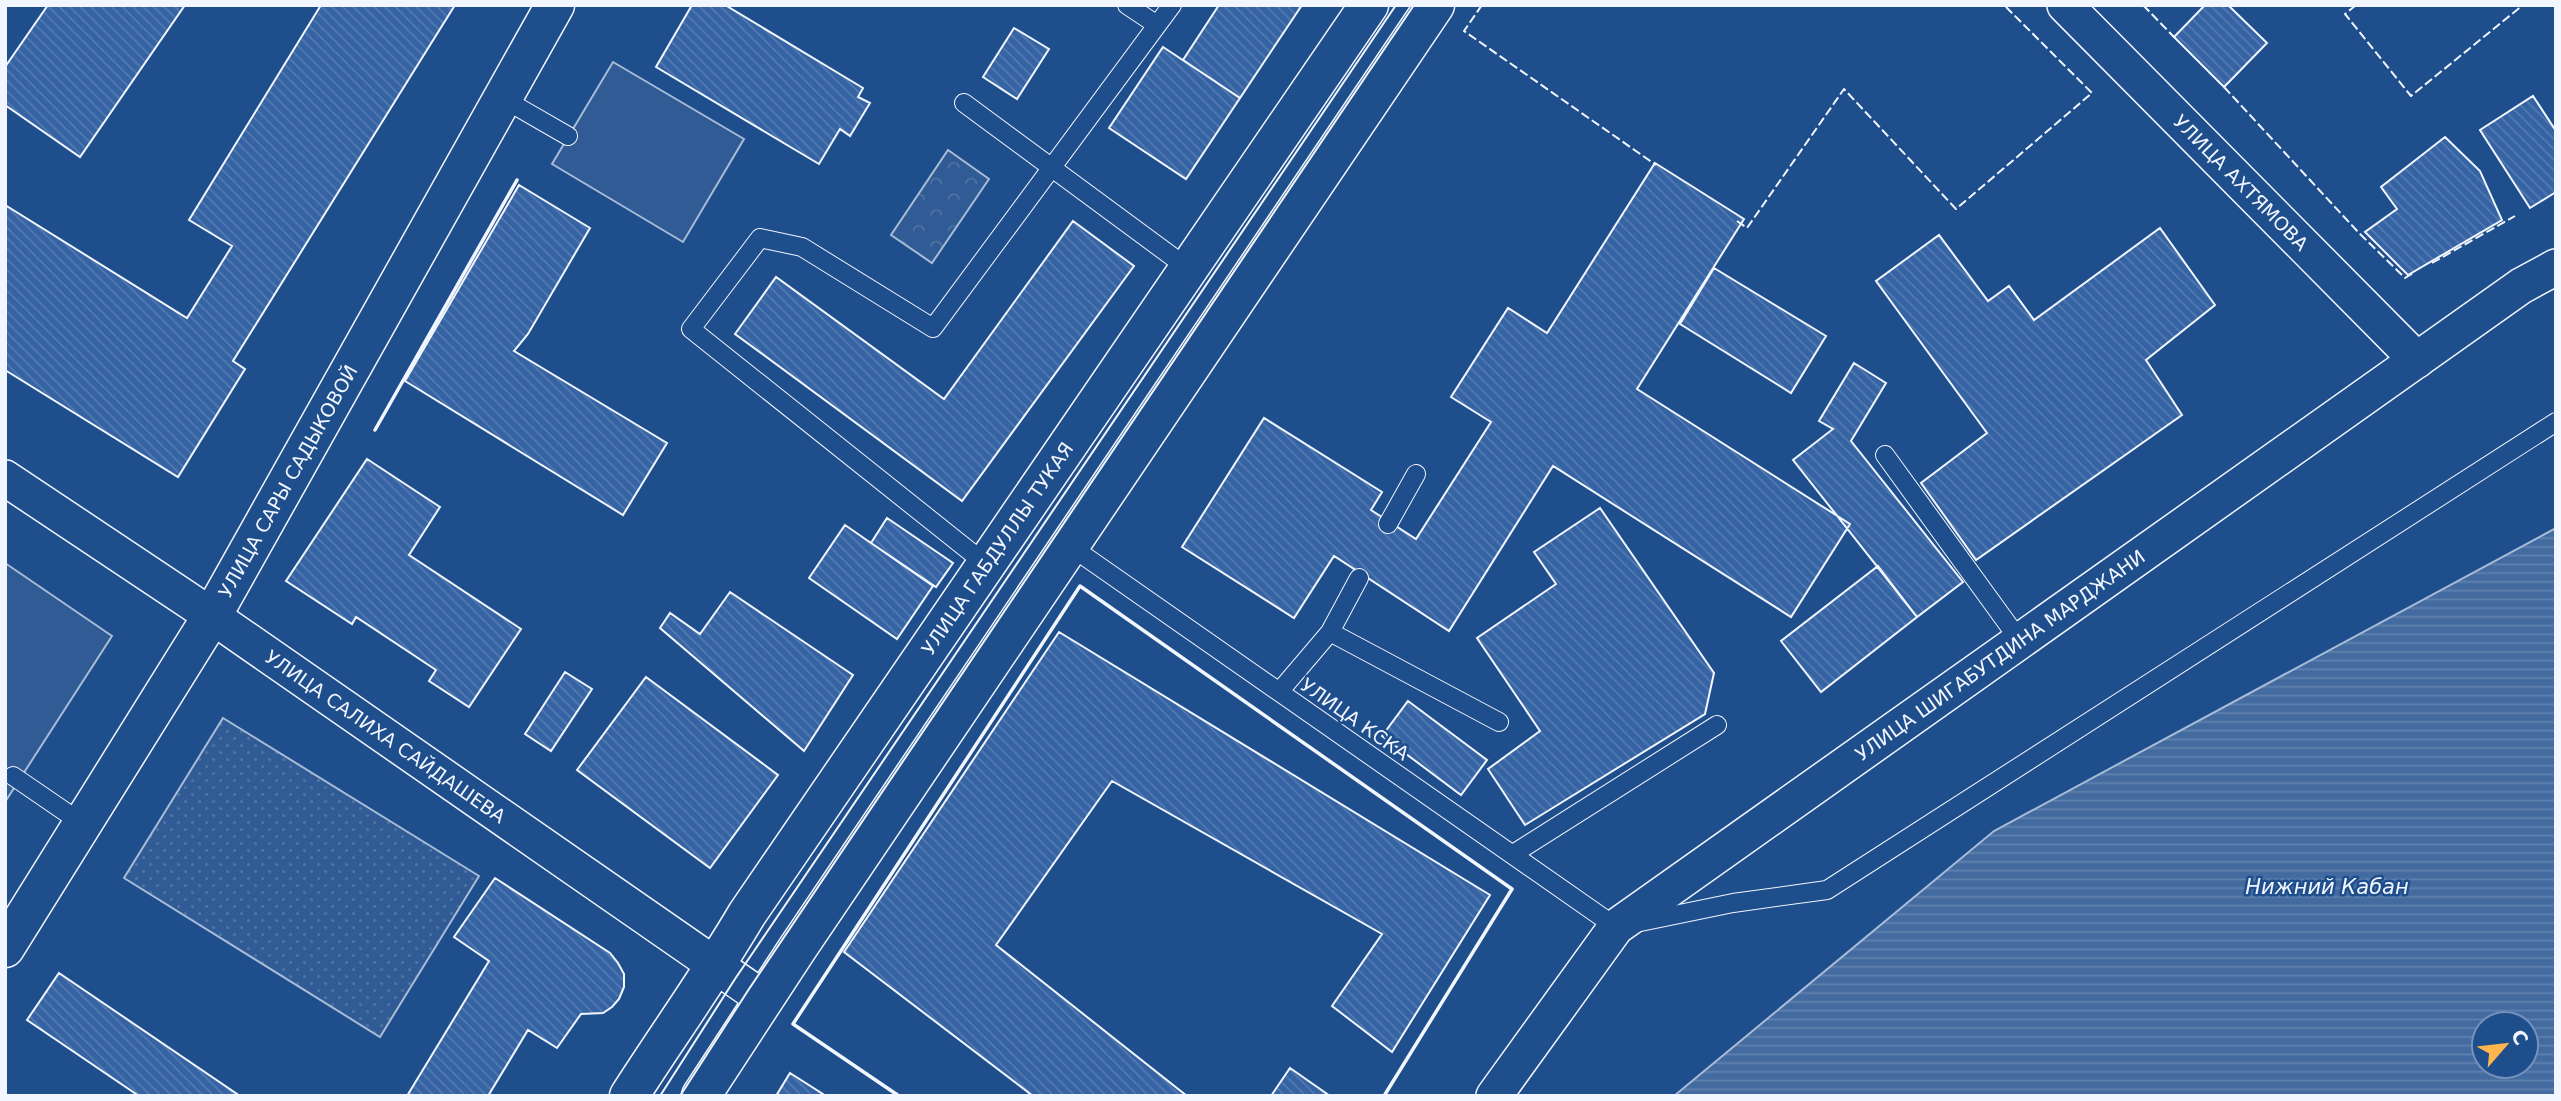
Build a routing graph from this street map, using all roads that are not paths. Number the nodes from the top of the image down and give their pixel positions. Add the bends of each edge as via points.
1 (555, 5) edge
2 (1128, 5) edge
3 (1172, 5) edge
4 (1370, 5) edge
5 (1435, 5) edge
6 (2065, 5) edge
7 (1157, 26) junction
8 (502, 98) junction
9 (964, 103) dead end
10 (568, 136) dead end
11 (1053, 167) junction
12 (2556, 267) edge
13 (1189, 269) junction
14 (2417, 360) junction
15 (2556, 422) edge
16 (1885, 455) dead end
17 (1416, 474) dead end
18 (5, 478) edge
19 (1388, 524) dead end
20 (1070, 546) junction
21 (987, 565) junction
22 (1359, 578) dead end
23 (212, 616) junction
24 (1330, 632) junction
25 (2020, 641) junction
26 (1279, 692) junction
27 (1499, 722) dead end
28 (1717, 725) dead end
29 (13, 776) dead end
30 (83, 824) junction
31 (1513, 854) junction
32 (1616, 927) junction
33 (5, 948) edge
34 (717, 966) junction
35 (764, 999) junction
36 (629, 1096) edge
37 (701, 1096) edge
38 (1493, 1096) edge

1 - 8 main road, УЛИЦА САРЫ САДЫКОВОЙ
2 - 7 lane
3 - 7 lane
4 - 13 main road, УЛИЦА ГАБДУЛЛЫ ТУКАЯ
5 - 20 main road
6 - 14 street, УЛИЦА АХТЯМОВА
7 - 11 lane
8 - 10 lane
8 - 23 main road, УЛИЦА САРЫ САДЫКОВОЙ
9 - 11 lane
11 - 13 lane
11 - 21 lane via 933,328 802,247 760,238 691,328
12 - 14 street, УЛИЦА ШИГАБУТДИНА МАРДЖАНИ via 2521,286
13 - 21 main road, УЛИЦА ГАБДУЛЛЫ ТУКАЯ
14 - 25 street, УЛИЦА ШИГАБУТДИНА МАРДЖАНИ
15 - 32 lane via 1827,890
16 - 25 lane
17 - 19 lane
18 - 23 street, УЛИЦА САЛИХА САЙДАШЕВА
20 - 26 lane, УЛИЦА КСКА
20 - 35 main road
21 - 34 main road, УЛИЦА ГАБДУЛЛЫ ТУКАЯ via 753,906
22 - 24 lane
23 - 30 main road, УЛИЦА САРЫ САДЫКОВОЙ
23 - 34 street, УЛИЦА САЛИХА САЙДАШЕВА
24 - 26 lane
24 - 27 lane
25 - 32 street, УЛИЦА ШИГАБУТДИНА МАРДЖАНИ
26 - 31 lane, УЛИЦА КСКА
28 - 31 lane
29 - 30 lane
30 - 33 main road, УЛИЦА САРЫ САДЫКОВОЙ
31 - 32 lane, УЛИЦА КСКА
32 - 38 street, УЛИЦА ШИГАБУТДИНА МАРДЖАНИ
34 - 35 street, УЛИЦА САЛИХА САЙДАШЕВА
34 - 36 main road, УЛИЦА ГАБДУЛЛЫ ТУКАЯ
35 - 37 main road

